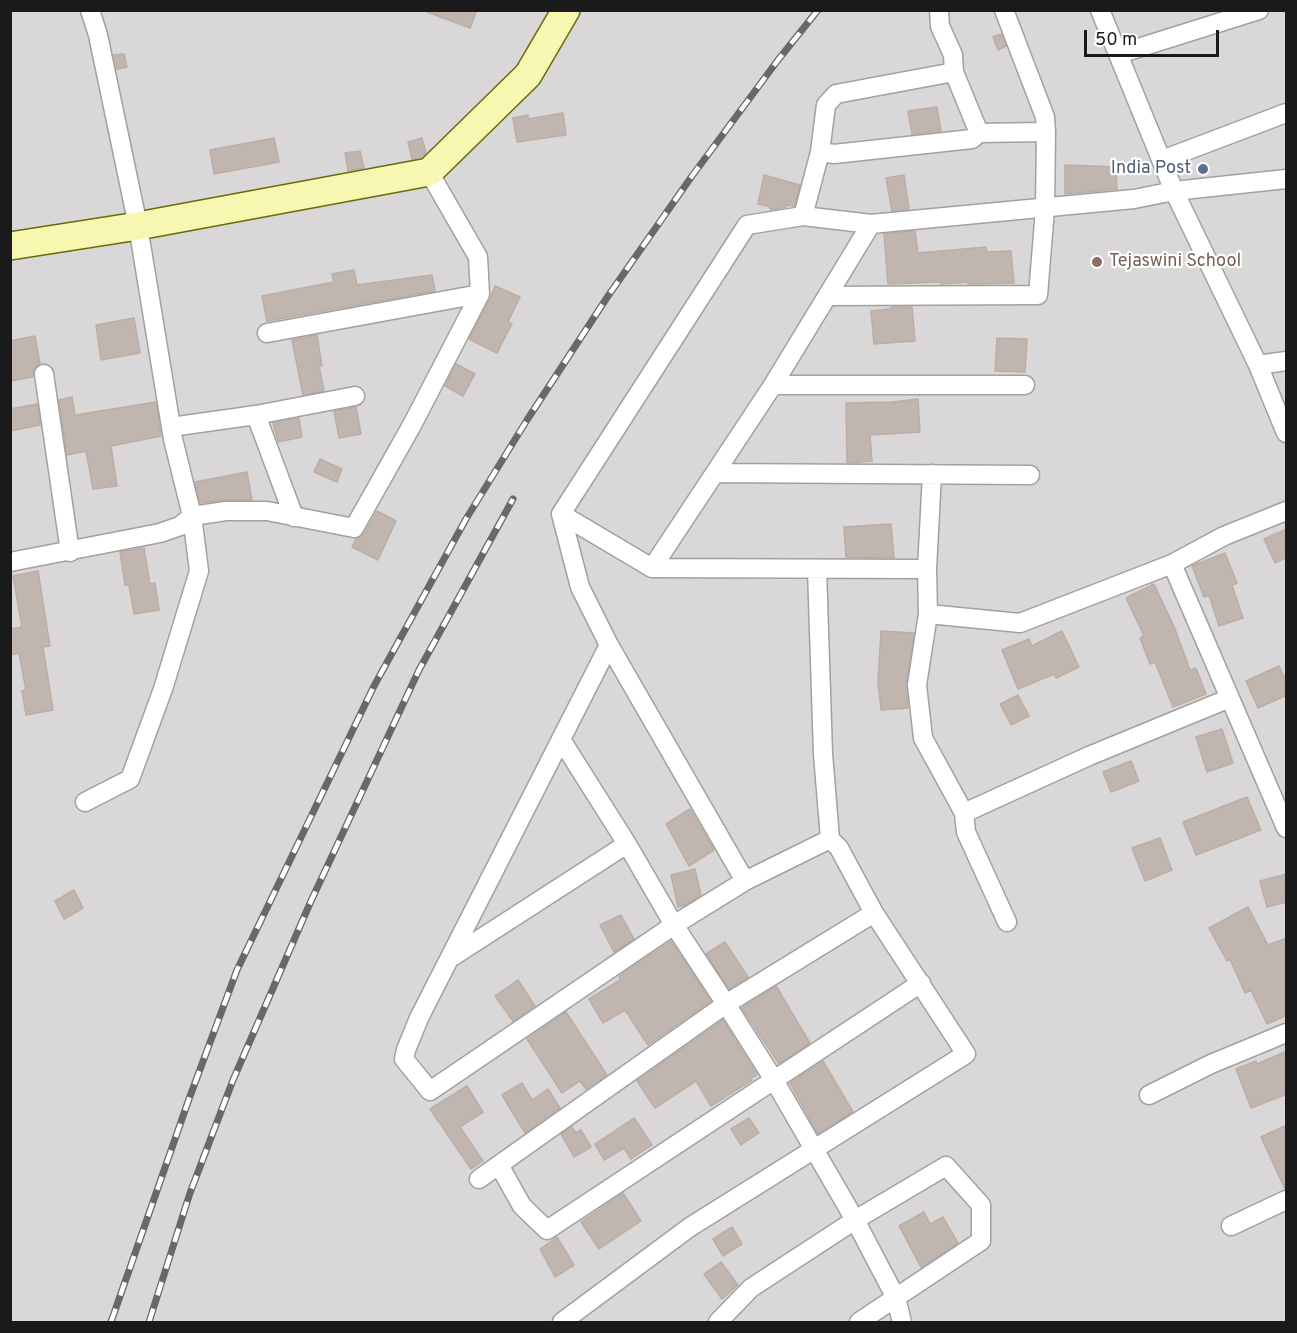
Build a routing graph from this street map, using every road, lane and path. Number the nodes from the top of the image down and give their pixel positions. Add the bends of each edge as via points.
1 (90, 10) edge
2 (566, 10) edge
3 (939, 10) edge
4 (1004, 10) edge
5 (1100, 10) edge
6 (1259, 10) edge
7 (1119, 54) junction
8 (954, 72) junction
9 (1287, 113) edge
10 (1046, 132) junction
11 (979, 133) junction
12 (820, 152) junction
13 (1162, 160) junction
14 (429, 172) junction
15 (1287, 179) edge
16 (1174, 191) junction
17 (1046, 208) junction
18 (803, 216) junction
19 (871, 224) junction
20 (138, 226) junction
21 (10, 246) edge
22 (480, 294) junction
23 (827, 296) junction
24 (267, 333) dead end
25 (1287, 361) edge
26 (1258, 365) junction
27 (44, 374) dead end
28 (773, 385) junction
29 (1024, 385) dead end
30 (355, 396) dead end
31 (256, 416) junction
32 (171, 427) junction
33 (1287, 433) edge
34 (716, 472) junction
35 (932, 474) junction
36 (1030, 475) dead end
37 (1287, 511) edge
38 (561, 514) junction
39 (192, 516) junction
40 (294, 517) junction
41 (70, 552) junction
42 (10, 562) edge
43 (1172, 564) junction
44 (652, 568) junction
45 (817, 569) junction
46 (927, 569) junction
47 (928, 614) junction
48 (609, 645) junction
49 (1230, 698) junction
50 (562, 741) junction
51 (85, 802) dead end
52 (964, 813) junction
53 (1287, 828) edge
54 (830, 839) junction
55 (627, 844) junction
56 (745, 880) junction
57 (874, 913) junction
58 (1007, 922) dead end
59 (674, 925) junction
60 (450, 958) junction
61 (921, 983) junction
62 (726, 1004) junction
63 (1287, 1033) edge
64 (774, 1080) junction
65 (1149, 1095) dead end
66 (815, 1150) junction
67 (499, 1165) junction
68 (479, 1179) dead end
69 (1287, 1200) edge
70 (855, 1220) junction
71 (1231, 1226) dead end
72 (896, 1298) junction
73 (562, 1323) edge
74 (718, 1323) edge
75 (859, 1323) edge
76 (902, 1323) edge

1 - 20 street
2 - 14 street via 528,75
3 - 8 street via 940,26 953,55
4 - 10 street via 1045,117
5 - 7 street
6 - 7 street
7 - 13 street
8 - 11 street
8 - 12 street via 836,94 826,105
9 - 13 street
10 - 11 street
10 - 17 street
11 - 12 street via 972,139 834,154
12 - 18 street
13 - 16 street
14 - 20 street
14 - 22 street via 478,257
15 - 16 street
16 - 17 street
16 - 26 street
17 - 19 street
17 - 23 street via 1038,296
18 - 19 street
18 - 38 street via 747,225
19 - 23 street
20 - 21 street
20 - 32 street
22 - 24 street
22 - 40 street via 354,528
23 - 28 street
25 - 26 street
26 - 33 street
27 - 41 street
28 - 29 street
28 - 34 street
30 - 31 street
31 - 32 street
31 - 40 street
32 - 39 street
34 - 35 street
34 - 44 street
35 - 36 street
35 - 46 street
37 - 43 street via 1224,536
38 - 44 street
38 - 48 street via 580,587
39 - 40 street via 247,510
39 - 41 street via 180,526 160,533
39 - 51 street via 199,571 164,689 129,779
41 - 42 street
43 - 47 street via 1020,623
43 - 49 street
44 - 45 street
45 - 46 street
45 - 54 street
46 - 47 street
47 - 52 street via 917,685 923,738
48 - 50 street
48 - 56 street
49 - 52 street
49 - 53 street
50 - 55 street
50 - 60 street
52 - 58 street via 966,832
54 - 56 street
54 - 57 street via 839,848
55 - 59 street
55 - 60 street
56 - 59 street
57 - 61 street
57 - 62 street
59 - 60 street via 430,1091 404,1059 419,1018
59 - 62 street
61 - 64 street
61 - 66 street via 966,1054
62 - 64 street
62 - 67 street
63 - 65 street via 1210,1064
64 - 66 street
64 - 67 street via 547,1230 522,1206
66 - 70 street
66 - 73 street via 690,1227
67 - 68 street
69 - 71 street
70 - 72 street
70 - 72 street via 946,1166 981,1205 981,1242
70 - 74 street via 751,1288
72 - 75 street
72 - 76 street

